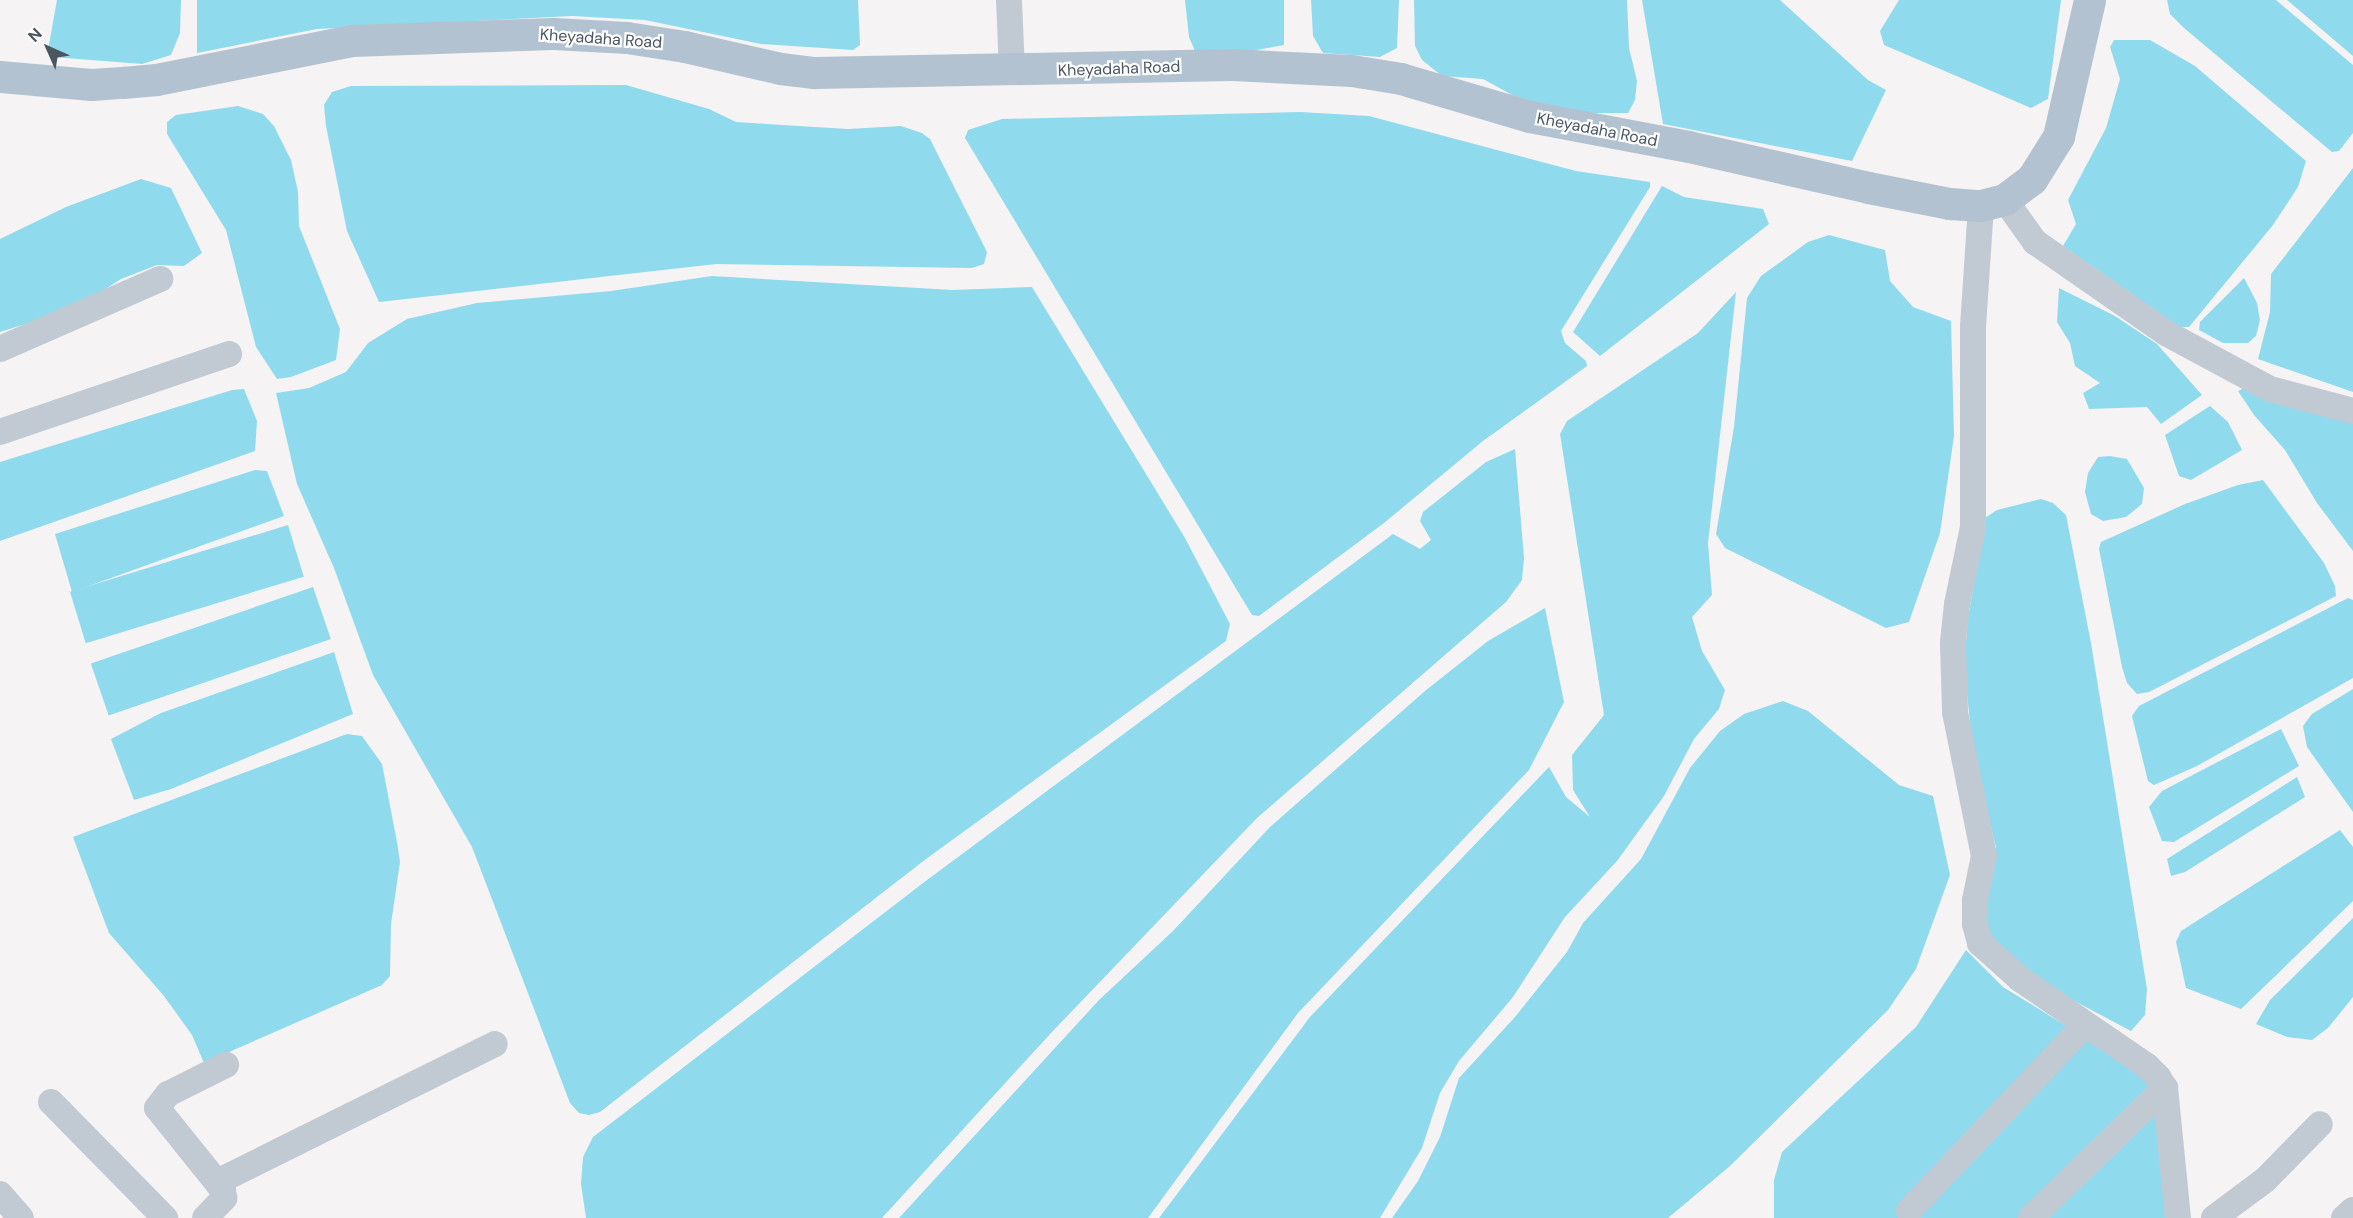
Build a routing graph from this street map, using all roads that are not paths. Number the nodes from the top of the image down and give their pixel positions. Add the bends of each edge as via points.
1 (1009, 0) edge
2 (2090, 0) edge
3 (1012, 72) junction
4 (0, 77) edge
5 (1997, 218) junction
6 (160, 279) dead end
7 (0, 349) edge
8 (229, 354) dead end
9 (2353, 411) edge
10 (0, 432) edge
11 (2085, 1025) junction
12 (495, 1044) dead end
13 (226, 1065) dead end
14 (2165, 1088) junction
15 (51, 1102) dead end
16 (2320, 1124) dead end
17 (217, 1182) junction
18 (0, 1194) edge
19 (1909, 1210) dead end
20 (2353, 1210) edge
21 (21, 1218) edge
22 (165, 1218) edge
23 (205, 1218) edge
24 (2031, 1218) edge
25 (2178, 1218) edge
26 (2214, 1218) edge
27 (2344, 1218) edge

1 - 3 street
2 - 5 main road via 2060,136 2032,180
3 - 4 main road, Kheyadaha Road via 815,73 761,66 662,43 554,34 352,41 157,80 123,83
3 - 5 main road, Kheyadaha Road via 1232,65 1352,70 1401,79 1530,117 1689,147 1950,204
5 - 9 street via 2219,365 2270,389
5 - 11 street via 1973,328 1973,527 1953,643 1955,712 1984,856 1975,900 1975,924 1980,944
6 - 7 street
8 - 10 street
11 - 14 street via 2148,1066
11 - 19 street
12 - 17 street
13 - 17 street via 168,1094 158,1108
14 - 24 street
14 - 25 street
15 - 22 street
16 - 26 street via 2265,1180
17 - 23 street via 224,1198
18 - 21 street
20 - 27 street

